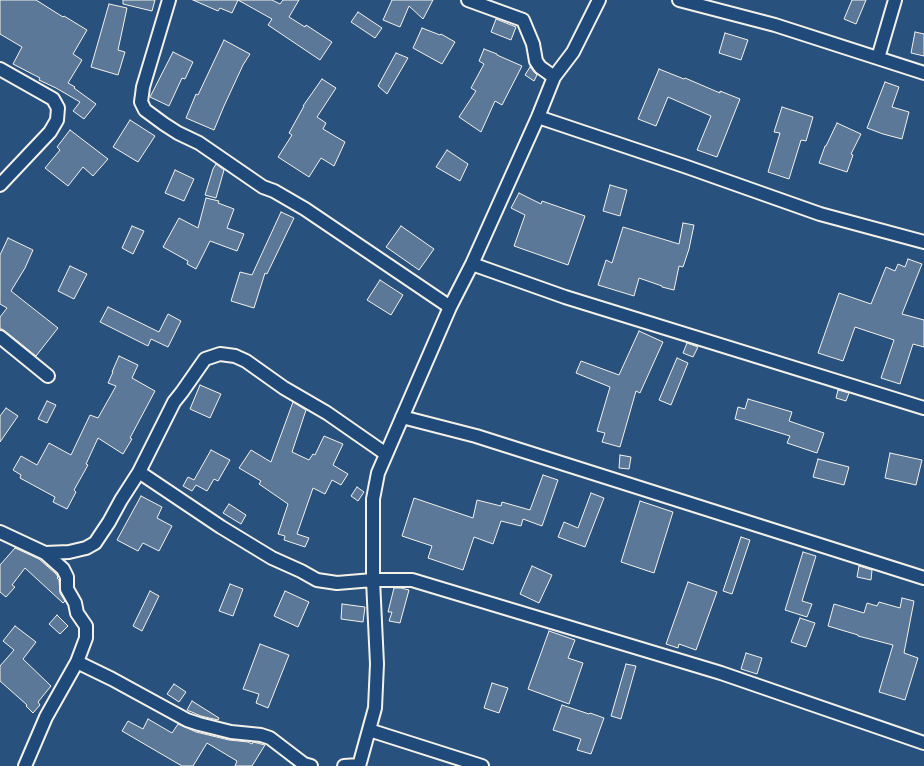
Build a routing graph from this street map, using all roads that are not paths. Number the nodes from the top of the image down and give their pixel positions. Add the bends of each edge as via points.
1 (169, 0) edge
2 (468, 0) edge
3 (599, 0) edge
4 (679, 0) edge
5 (895, 0) edge
6 (878, 58) junction
7 (0, 68) edge
8 (924, 73) edge
9 (554, 77) junction
10 (538, 117) junction
11 (0, 184) edge
12 (924, 242) edge
13 (472, 264) junction
14 (450, 307) junction
15 (0, 337) edge
16 (48, 376) dead end
17 (924, 408) edge
18 (402, 417) junction
19 (386, 454) junction
20 (138, 472) junction
21 (0, 532) edge
22 (45, 554) junction
23 (924, 578) edge
24 (373, 580) junction
25 (77, 662) junction
26 (369, 730) junction
27 (924, 743) edge
28 (25, 766) edge
29 (311, 766) edge
30 (344, 766) edge
31 (359, 766) edge
32 (482, 766) edge

1 - 14 street via 143,87 141,102 145,110
2 - 9 street via 523,20 536,61
3 - 9 street via 573,52
4 - 6 street via 775,25
5 - 6 street
6 - 8 street
7 - 11 street via 53,99 58,108 57,120 50,132
9 - 10 street
10 - 12 street via 820,214
10 - 13 street
13 - 14 street
13 - 17 street via 565,297
14 - 18 street
15 - 16 street
18 - 19 street
18 - 23 street via 476,436
19 - 20 street via 246,361 220,354 206,359 174,402
19 - 24 street via 373,499
20 - 22 street via 95,543 69,552
20 - 24 street via 238,538 317,580 338,583
21 - 22 street
22 - 25 street via 63,569 77,613 86,626 86,638
24 - 26 street via 377,664 375,708
24 - 27 street via 412,580 721,673
25 - 28 street via 46,717
25 - 29 street via 186,720 270,738
26 - 31 street
26 - 32 street
30 - 31 street

